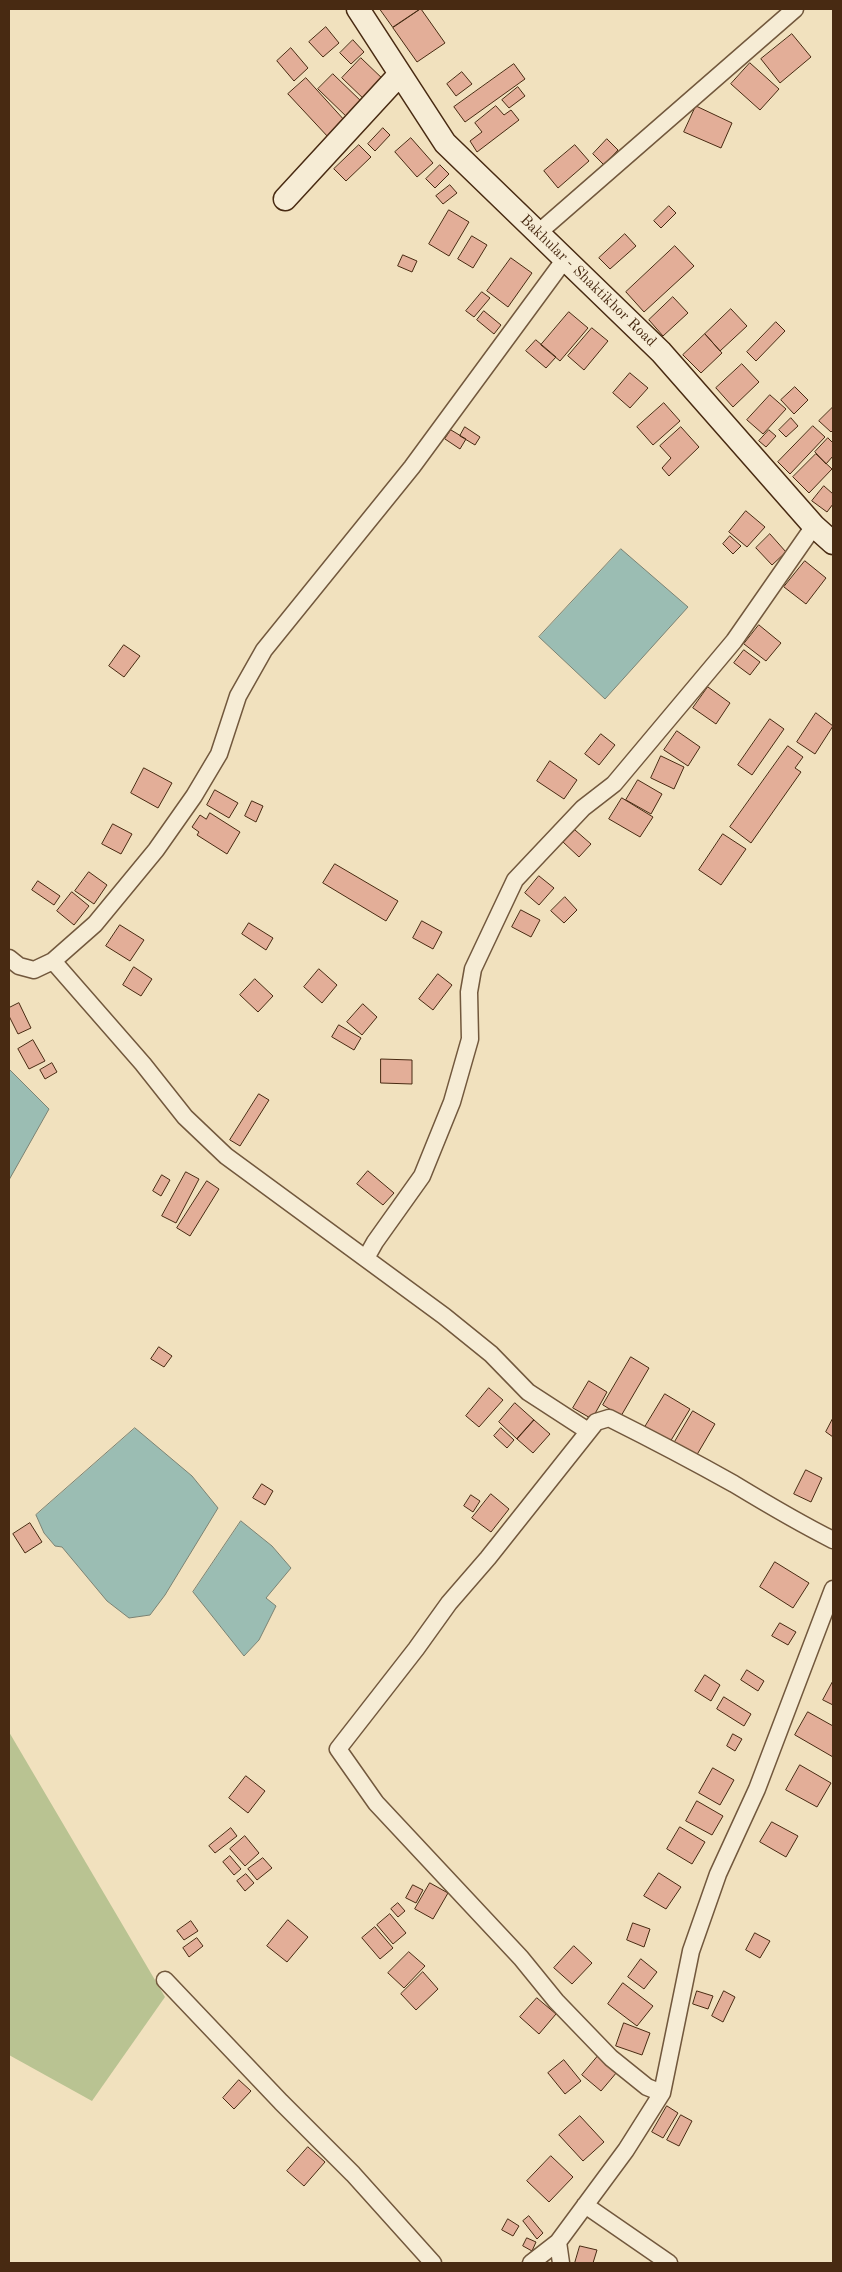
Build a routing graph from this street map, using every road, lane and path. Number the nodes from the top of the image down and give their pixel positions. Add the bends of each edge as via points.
1 (358, 9) edge
2 (795, 9) edge
3 (400, 74) junction
4 (285, 198) dead end
5 (538, 233) junction
6 (565, 259) junction
7 (814, 526) junction
8 (833, 543) edge
9 (9, 958) edge
10 (53, 961) junction
11 (366, 1258) junction
12 (588, 1431) junction
13 (833, 1540) edge
14 (833, 1589) edge
15 (165, 1980) dead end
16 (662, 2092) junction
17 (585, 2205) junction
18 (558, 2242) junction
19 (433, 2263) edge
20 (531, 2263) edge
21 (561, 2263) edge
22 (669, 2263) edge

1 - 3 street, Bakhular - Shaktikhor Road
2 - 5 street
3 - 4 street
3 - 5 street, Bakhular - Shaktikhor Road via 445,143
5 - 6 street, Bakhular - Shaktikhor Road
6 - 7 street, Bakhular - Shaktikhor Road via 661,352
6 - 10 street via 412,467 264,650 238,696 218,754 194,796 156,850 95,924
7 - 8 street, Bakhular - Shaktikhor Road
7 - 11 street via 734,641 614,784 583,808 515,880 473,970 469,992 470,1039 452,1102 422,1176
9 - 10 street via 19,966 34,970
10 - 11 street via 185,1117 226,1156
11 - 12 street via 491,1354 528,1392
12 - 13 street via 596,1422 609,1418
12 - 16 street via 449,1603 338,1749 376,1803 521,1958 556,2001 611,2058 647,2087
14 - 16 street via 757,1789 718,1874 691,1951
15 - 19 street via 353,2174
16 - 17 street via 626,2150
17 - 18 street
17 - 22 street
18 - 20 street
18 - 21 street

